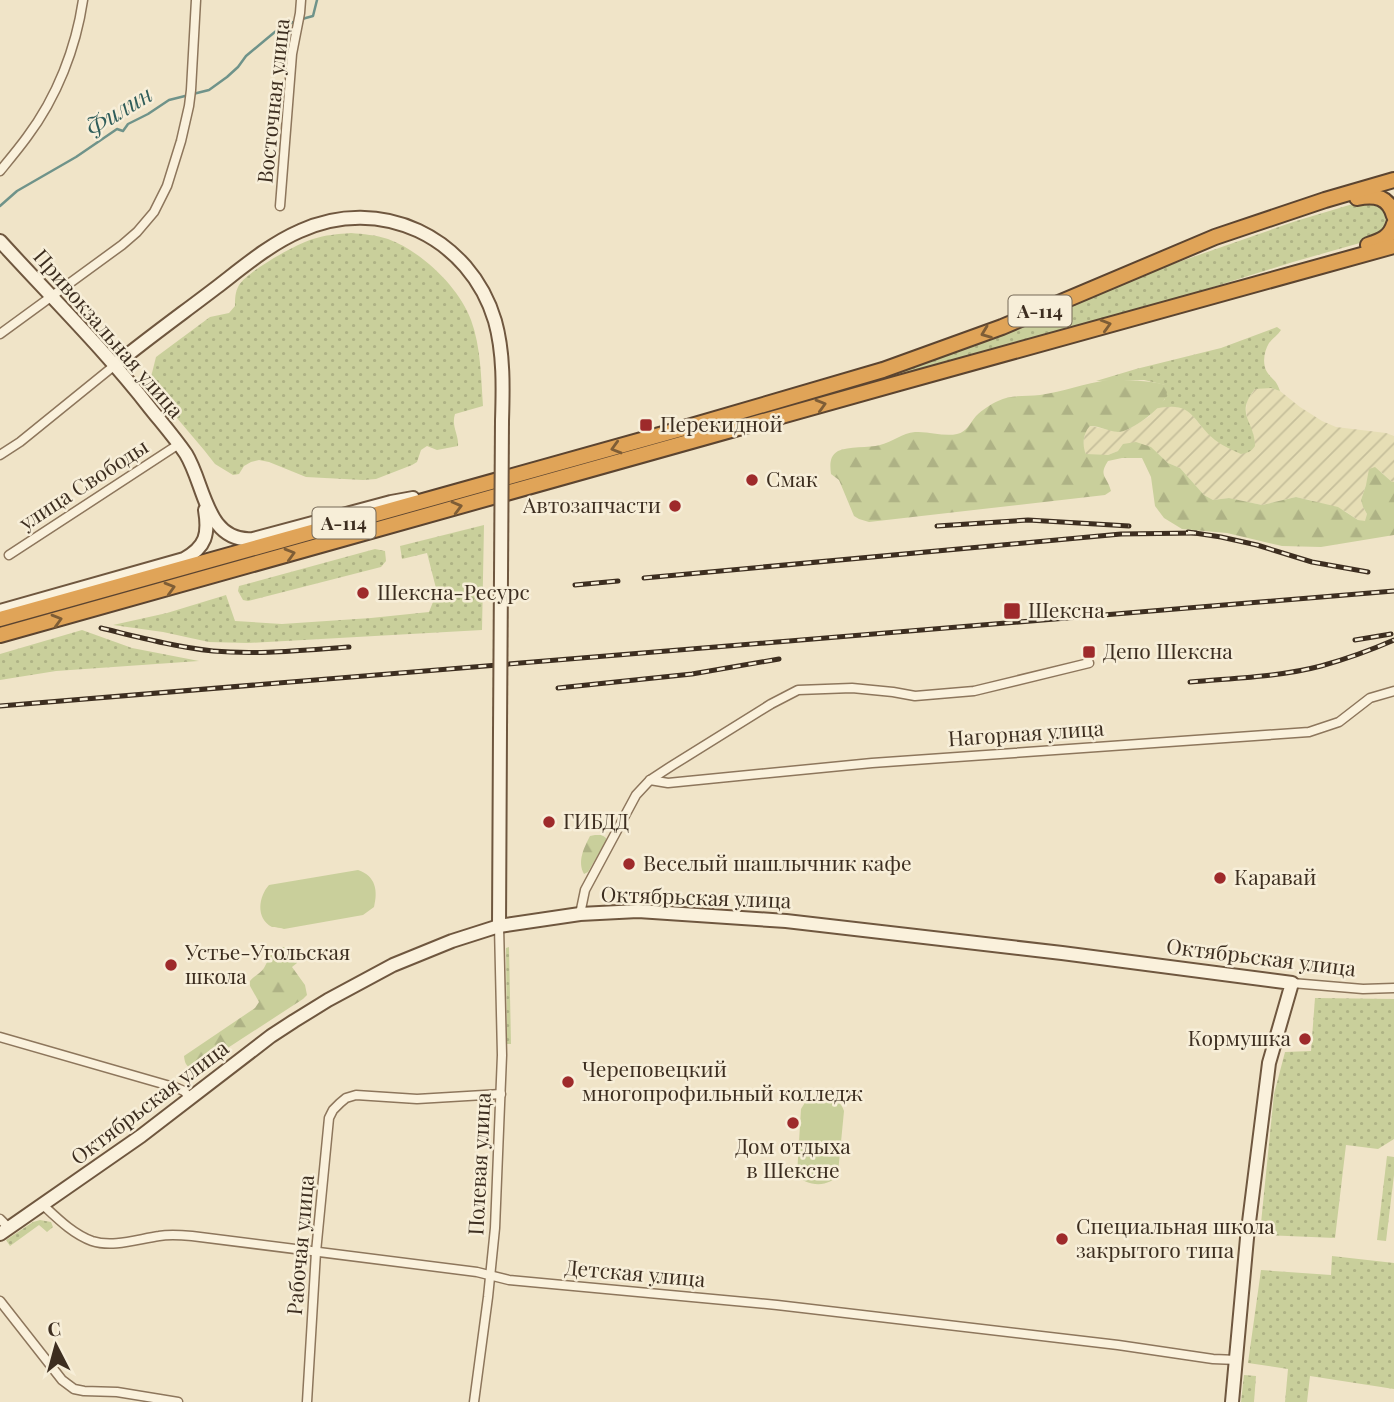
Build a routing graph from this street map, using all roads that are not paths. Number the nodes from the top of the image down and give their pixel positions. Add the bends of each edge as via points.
1 (83, 0) edge
2 (196, 0) edge
3 (301, 0) edge
4 (0, 171) edge
5 (1394, 180) edge
6 (281, 206) dead end
7 (1394, 216) edge
8 (1394, 224) edge
9 (0, 241) edge
10 (1394, 246) edge
11 (1095, 286) junction
12 (52, 298) junction
13 (1190, 302) junction
14 (0, 334) edge
15 (115, 365) junction
16 (179, 444) junction
17 (0, 455) edge
18 (467, 489) junction
19 (203, 492) junction
20 (9, 555) dead end
21 (0, 611) edge
22 (0, 620) edge
23 (0, 635) edge
24 (1089, 663) dead end
25 (1394, 691) edge
26 (650, 780) junction
27 (580, 914) junction
28 (499, 926) junction
29 (1292, 983) junction
30 (1394, 988) edge
31 (0, 1037) edge
32 (501, 1094) junction
33 (191, 1098) junction
34 (43, 1205) junction
35 (3, 1227) edge
36 (316, 1252) junction
37 (491, 1275) junction
38 (0, 1301) edge
39 (1237, 1360) junction
40 (178, 1402) edge
41 (307, 1402) edge
42 (474, 1402) edge
43 (1232, 1402) edge

1 - 4 street via 60,80 28,135
2 - 12 street via 189,106 167,186 137,232
3 - 6 street, Восточная улица via 292,54
5 - 11 highway, А-114 via 1243,227
7 - 11 highway, А-114 via 1384,200 1373,195 1360,197
8 - 13 highway, А-114 via 1381,241
9 - 12 street, Привокзальная улица
10 - 13 highway, А-114
11 -> 18 highway, А-114 via 1002,327 884,370
12 - 14 street
12 - 15 street, Привокзальная улица
23 -> 13 highway, А-114
15 - 16 street, Привокзальная улица
15 - 17 street
15 - 28 street, bridge via 247,264 289,236 331,220 379,218 426,233 452,253 478,283 495,318 502,367
16 - 19 street, Привокзальная улица
16 - 20 street, улица Свободы
18 - 19 street, Привокзальная улица via 391,502 242,540 220,528
18 - 22 highway, А-114
19 - 21 street via 206,535 184,559
24 - 26 street via 974,691 915,696 852,688 798,690
25 - 26 street, Нагорная улица via 1370,698 1339,722 1309,733 873,762 668,783
26 - 27 street via 636,795 585,890
27 - 28 street, Октябрьская улица
27 - 29 street, Октябрьская улица via 638,911 786,920
28 - 32 street, Полевая улица
28 - 33 street, Октябрьская улица via 418,954 359,983 271,1036
29 - 30 street, Октябрьская улица
29 - 39 street via 1269,1063
31 - 33 street via 177,1087
32 - 36 street, Рабочая улица via 346,1098 329,1118
32 - 37 street, Полевая улица
33 - 34 street, Октябрьская улица
34 - 35 street, Октябрьская улица
34 - 36 street, Детская улица via 78,1234 99,1243 183,1235
36 - 37 street, Детская улица
36 - 41 street, Рабочая улица
37 - 39 street, Детская улица
37 - 42 street, Полевая улица
38 - 40 street via 68,1386
39 - 43 street

